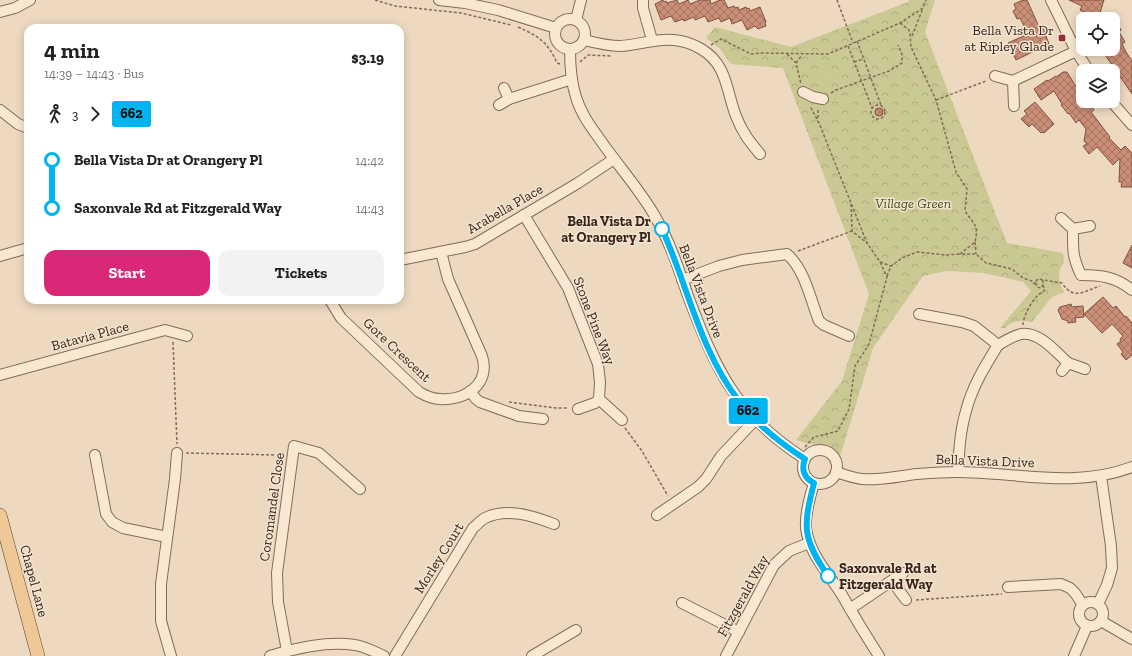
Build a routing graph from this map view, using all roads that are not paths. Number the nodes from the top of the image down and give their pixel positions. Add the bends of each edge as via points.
1 (30, 0) edge
2 (439, 0) edge
3 (581, 0) edge
4 (643, 0) edge
5 (1051, 0) edge
6 (466, 2) edge
7 (0, 12) edge
8 (576, 20) junction
9 (556, 28) junction
10 (584, 40) junction
11 (652, 40) junction
12 (570, 49) junction
13 (1076, 51) joint
14 (995, 76) road end
15 (572, 79) junction
16 (1013, 81) junction
17 (504, 88) dead end
18 (803, 92) road end
19 (509, 99) junction
20 (823, 99) road end
21 (499, 105) dead end
22 (1014, 106) dead end
23 (1117, 108) edge
24 (0, 110) edge
25 (1132, 125) edge
26 (24, 126) edge
27 (760, 154) dead end
28 (614, 159) junction
29 (524, 215) junction
30 (1061, 218) dead end
31 (1090, 226) dead end
32 (1073, 229) junction
33 (24, 249) edge
34 (441, 252) junction
35 (0, 256) edge
36 (404, 259) edge
37 (682, 280) junction
38 (1132, 290) edge
39 (333, 304) edge
40 (919, 314) dead end
41 (187, 336) dead end
42 (849, 336) dead end
43 (998, 345) junction
44 (1085, 369) dead end
45 (0, 375) edge
46 (470, 391) junction
47 (599, 399) junction
48 (578, 409) road end
49 (543, 419) dead end
50 (622, 420) road end
51 (755, 420) junction
52 (177, 452) road end
53 (95, 455) dead end
54 (802, 458) junction
55 (1132, 467) edge
56 (836, 472) junction
57 (958, 472) junction
58 (1101, 476) junction
59 (814, 483) junction
60 (360, 489) dead end
61 (0, 515) edge
62 (657, 515) dead end
63 (554, 524) dead end
64 (167, 537) junction
65 (809, 543) junction
66 (904, 573) dead end
67 (892, 580) junction
68 (1008, 587) road end
69 (906, 600) road end
70 (682, 602) dead end
71 (1098, 604) junction
72 (1083, 605) junction
73 (850, 609) junction
74 (1101, 621) junction
75 (1087, 626) junction
76 (576, 630) dead end
77 (739, 632) junction
78 (1132, 639) edge
79 (287, 651) junction
80 (38, 656) edge
81 (171, 656) edge
82 (270, 656) edge
83 (384, 656) edge
84 (395, 656) edge
85 (532, 656) edge
86 (726, 656) edge
87 (879, 656) edge
88 (1074, 656) edge

1 - 7 street
2 - 6 street
3 - 8 street
4 - 11 street
5 - 13 street
6 - 9 street
8 - 9 street via 566,19
8 - 10 street via 584,26
9 - 12 street via 556,41
10 - 11 street via 621,46
10 - 12 street via 577,48
11 - 27 street via 684,42 696,46 716,61 736,117 746,138
12 - 15 street, Bella Vista Drive
13 - 16 street
14 - 16 street
15 - 19 street
15 - 28 street, Bella Vista Drive via 584,116
16 - 22 street
17 - 19 street
18 - 20 street
19 - 21 street
23 - 25 street
24 - 26 street
28 - 29 street, Arabella Place
28 - 37 street, Bella Vista Drive via 655,216
29 - 34 street, Arabella Place via 476,244
29 - 47 street, Stone Pine Way via 573,299 598,364
30 - 32 street
31 - 32 street
32 - 38 street via 1074,262 1081,275 1107,276
33 - 35 street
34 - 36 street, Arabella Place
34 - 46 street, Gore Crescent via 448,279 484,361 482,378
37 - 42 street via 742,260 787,254 801,271 819,321
37 - 51 street, Bella Vista Drive via 720,372
39 - 46 street, Gore Crescent via 342,318 419,392 432,398 445,399
40 - 43 street via 974,326
41 - 45 street, Batavia Place via 165,330
43 - 44 street via 1026,334 1037,337 1065,367
43 - 57 street via 974,388 966,411
46 - 49 street via 480,402 519,416
47 - 48 street
47 - 50 street
51 - 54 street, Bella Vista Drive
51 - 62 street via 725,451 698,487
52 - 64 street
53 - 64 street via 106,514 112,522 123,528
54 - 56 street via 815,451 827,452 835,460
54 - 59 street via 804,472
55 - 58 street, Bella Vista Drive
56 - 57 street, Bella Vista Drive via 869,479
56 - 59 street via 826,482
57 - 58 street, Bella Vista Drive via 1059,479
58 - 71 street via 1112,568
59 - 65 street via 806,518
60 - 79 street, Coromandel Close via 319,453 294,446 277,573 278,602
61 - 80 main road, Chapel Lane
63 - 84 street, Morley Court via 532,516 505,513 485,518 473,528
64 - 81 street via 161,584 161,621
65 - 73 street
65 - 77 street, Fitzgerald Way via 789,551 774,565
66 - 67 street
67 - 69 street
67 - 73 street
68 - 72 street via 1061,584 1070,588
70 - 77 street
71 - 72 street via 1088,602
71 - 74 street via 1102,609
72 - 75 street via 1080,609 1080,619
73 - 87 street
74 - 75 street via 1097,625
74 - 78 street
75 - 88 street
76 - 85 street
77 - 86 street, Fitzgerald Way
79 - 82 street
79 - 83 street via 330,643 356,645

